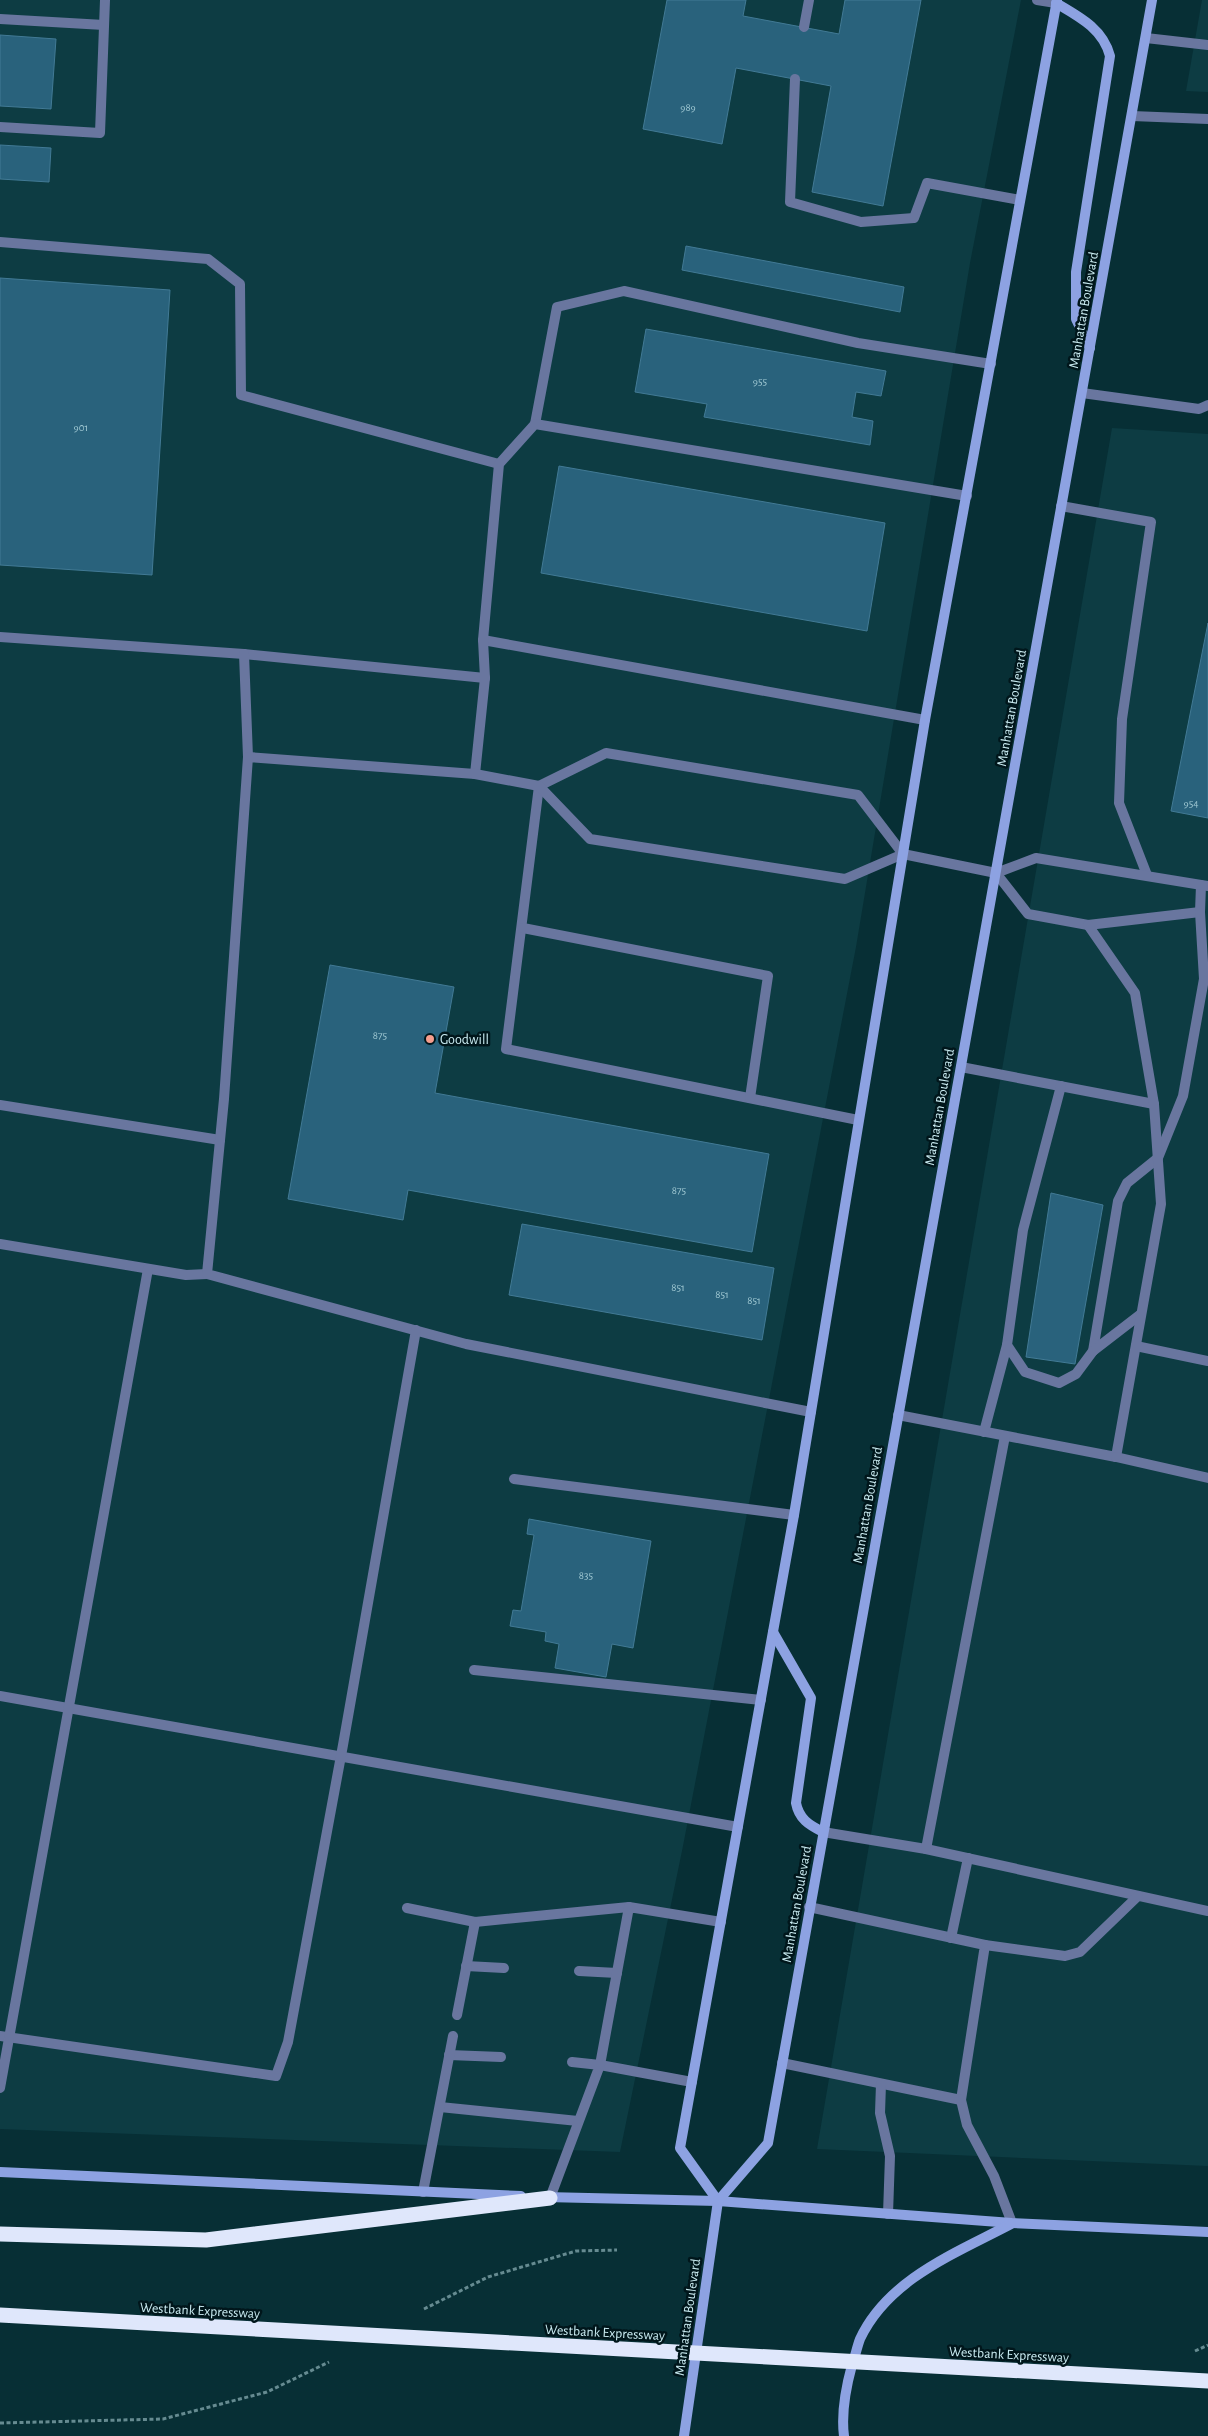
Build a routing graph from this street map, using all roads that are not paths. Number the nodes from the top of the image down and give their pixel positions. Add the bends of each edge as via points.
1 (106, 0) edge
2 (809, 0) edge
3 (1037, 0) edge
4 (1152, 0) edge
5 (1056, 1) edge
6 (0, 19) edge
7 (104, 25) junction
8 (804, 27) dead end
9 (1146, 38) junction
10 (1208, 45) edge
11 (795, 79) dead end
12 (1132, 116) junction
13 (1208, 119) edge
14 (0, 126) edge
15 (1020, 200) junction
16 (0, 242) edge
17 (1090, 348) junction
18 (991, 364) junction
19 (1082, 393) junction
20 (1208, 405) edge
21 (534, 424) junction
22 (499, 464) junction
23 (967, 496) junction
24 (1062, 506) junction
25 (0, 636) edge
26 (483, 640) junction
27 (244, 654) junction
28 (485, 678) junction
29 (926, 720) junction
30 (248, 757) junction
31 (475, 774) junction
32 (539, 786) junction
33 (903, 854) junction
34 (996, 873) junction
35 (1147, 875) junction
36 (1204, 885) edge
37 (1200, 912) junction
38 (1088, 925) junction
39 (523, 928) junction
40 (960, 1067) junction
41 (1061, 1086) junction
42 (750, 1098) junction
43 (1154, 1104) junction
44 (0, 1105) edge
45 (858, 1120) junction
46 (220, 1140) junction
47 (1158, 1158) junction
48 (0, 1244) edge
49 (148, 1269) junction
50 (208, 1274) junction
51 (1141, 1314) junction
52 (416, 1330) junction
53 (1007, 1345) junction
54 (1136, 1346) junction
55 (1093, 1351) junction
56 (1208, 1361) edge
57 (811, 1412) junction
58 (898, 1415) junction
59 (984, 1432) junction
60 (1005, 1436) junction
61 (1116, 1457) junction
62 (1208, 1478) edge
63 (514, 1479) dead end
64 (794, 1516) junction
65 (773, 1632) junction
66 (474, 1670) dead end
67 (0, 1696) edge
68 (761, 1700) junction
69 (69, 1708) junction
70 (341, 1756) junction
71 (738, 1827) junction
72 (823, 1832) junction
73 (926, 1849) junction
74 (968, 1858) junction
75 (1138, 1896) junction
76 (629, 1907) junction
77 (809, 1907) junction
78 (408, 1908) dead end
79 (1208, 1911) edge
80 (475, 1922) junction
81 (721, 1922) junction
82 (951, 1938) junction
83 (985, 1946) junction
84 (466, 1966) junction
85 (504, 1968) dead end
86 (579, 1971) dead end
87 (617, 1973) junction
88 (457, 2015) dead end
89 (453, 2036) dead end
90 (4, 2037) edge
91 (449, 2055) junction
92 (502, 2057) dead end
93 (572, 2062) dead end
94 (782, 2063) junction
95 (600, 2065) junction
96 (692, 2082) junction
97 (881, 2084) junction
98 (0, 2088) edge
99 (960, 2100) junction
100 (440, 2107) junction
101 (578, 2121) junction
102 (0, 2172) edge
103 (423, 2192) junction
104 (550, 2198) junction
105 (718, 2201) junction
106 (888, 2214) junction
107 (1012, 2224) junction
108 (1208, 2232) edge
109 (0, 2234) edge
110 (0, 2315) edge
111 (1208, 2380) edge
112 (684, 2436) edge
113 (844, 2436) edge

1 - 7 lane
2 - 8 lane
3 - 5 lane
4 - 9 street, Manhattan Boulevard
5 - 15 street
5 - 17 street via 1094,28 1107,43 1110,56 1076,272 1076,319
6 - 7 lane
7 - 14 lane via 100,133
9 - 10 lane
9 - 12 street, Manhattan Boulevard
11 - 15 lane via 790,202 861,222 914,218 927,183
12 - 13 lane
12 - 17 street, Manhattan Boulevard
15 - 18 street
16 - 22 lane via 208,259 240,284 240,395
17 - 19 street, Manhattan Boulevard
18 - 21 lane via 858,343 624,291 557,307
18 - 23 street
19 - 20 lane via 1199,409
19 - 24 street, Manhattan Boulevard
21 - 22 lane
21 - 23 lane
22 - 26 lane
23 - 29 street
24 - 34 street, Manhattan Boulevard
24 - 35 lane via 1151,522 1122,719 1119,803
25 - 27 lane
26 - 28 lane
26 - 29 lane
27 - 28 lane
27 - 30 lane
28 - 31 lane
29 - 33 street
30 - 31 lane
30 - 46 lane
31 - 32 lane
32 - 33 lane via 590,838 845,879
32 - 33 lane via 606,753 858,795
32 - 39 lane
33 - 34 lane
33 - 45 street
34 - 35 lane via 1036,858
34 - 38 lane via 1028,914
34 - 40 street, Manhattan Boulevard
35 - 36 lane
36 - 37 lane
37 - 38 lane
37 - 47 lane via 1204,979 1183,1096
38 - 43 lane via 1135,993
39 - 42 lane via 506,1049
39 - 42 lane via 768,976
40 - 41 lane
40 - 58 street, Manhattan Boulevard
41 - 43 lane
41 - 53 lane via 1023,1230
42 - 45 lane
43 - 47 lane
44 - 46 lane
45 - 57 street
46 - 50 lane
47 - 51 lane via 1161,1204
47 - 55 lane via 1127,1183 1118,1200
48 - 49 lane
49 - 50 lane via 186,1275
49 - 69 lane
50 - 52 lane
51 - 54 lane
51 - 55 lane
52 - 57 lane via 466,1344
52 - 70 lane
53 - 55 lane via 1025,1372 1059,1383 1076,1374
53 - 59 lane
54 - 56 lane
54 - 61 lane
57 - 64 street
58 - 59 lane
58 - 72 street, Manhattan Boulevard
59 - 60 lane
60 - 61 lane
60 - 73 lane
61 - 62 lane
63 - 64 lane
64 - 65 street
65 - 68 street
65 - 72 street via 811,1698 796,1803 798,1813 809,1826
66 - 68 lane
67 - 69 lane
68 - 71 street
69 - 70 lane
69 - 90 lane
70 - 71 lane
70 - 90 lane via 288,2042 276,2076
71 - 81 street
72 - 73 lane
72 - 77 street, Manhattan Boulevard
73 - 74 lane
74 - 75 lane
74 - 82 lane
75 - 79 lane
75 - 83 lane via 1080,1952 1065,1956
76 - 80 lane
76 - 81 lane
76 - 87 lane
77 - 82 lane
77 - 94 street, Manhattan Boulevard
78 - 80 lane
80 - 84 lane
81 - 96 street
82 - 83 lane
83 - 99 lane
84 - 85 lane
84 - 88 lane
86 - 87 lane
87 - 95 lane
89 - 91 lane
90 - 98 lane
91 - 92 lane
91 - 100 lane
93 - 95 lane
94 - 97 lane
94 - 105 street, Manhattan Boulevard via 768,2143
95 - 96 lane
95 - 101 lane
96 - 105 street via 680,2148
97 - 99 lane
97 - 106 lane via 880,2113 890,2156
99 - 107 lane via 967,2125 994,2176
100 - 101 lane
100 - 103 lane
101 - 104 lane
102 - 103 street
103 - 104 street
104 - 105 street
104 - 109 highway via 206,2240
105 - 106 street
105 - 112 street, Manhattan Boulevard
106 - 107 street
107 - 108 street
107 - 113 street via 924,2270 882,2306 860,2339 844,2400
110 - 111 highway, Westbank Expressway, bridge

